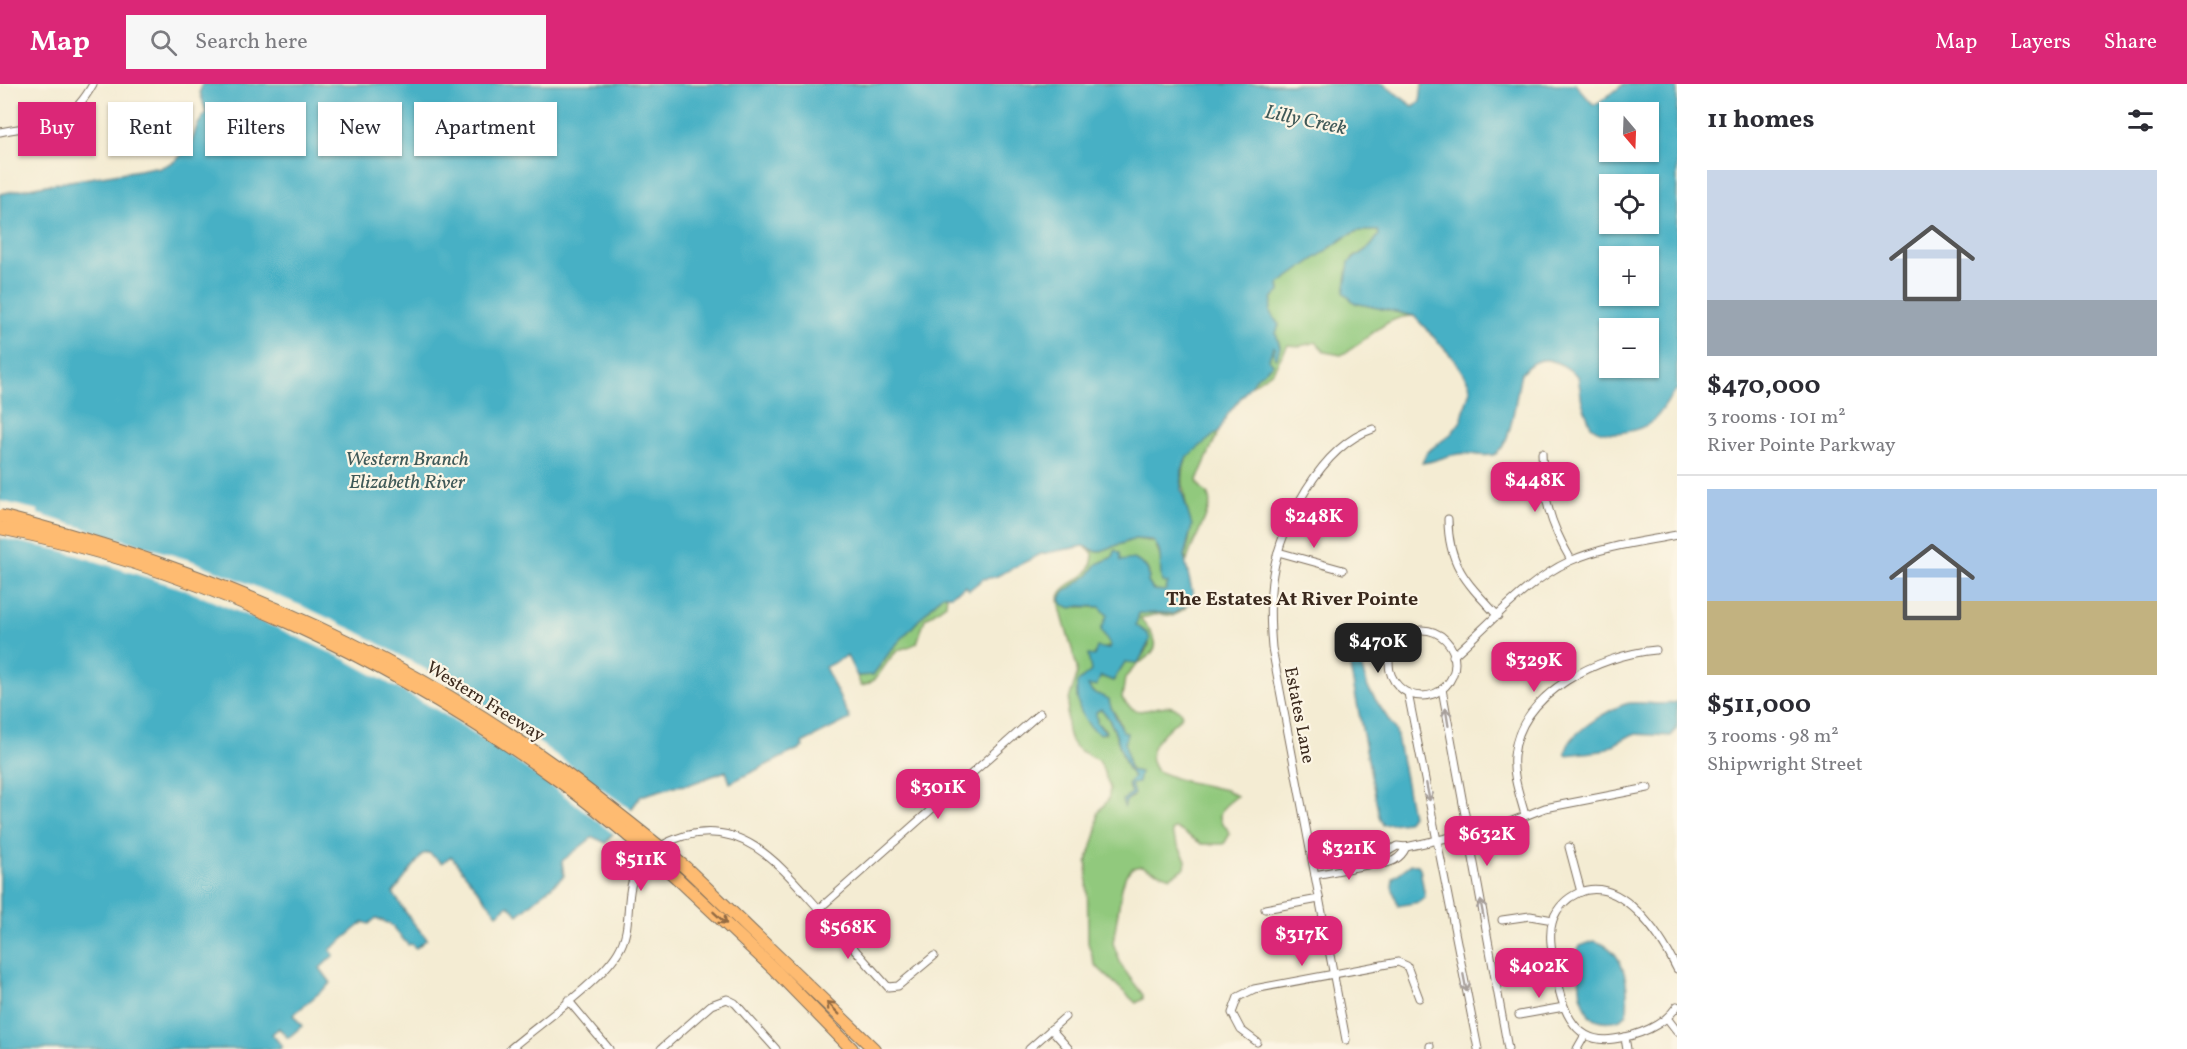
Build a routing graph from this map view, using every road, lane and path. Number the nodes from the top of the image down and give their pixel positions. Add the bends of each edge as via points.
1 (93, 84) edge
2 (0, 132) edge
3 (1373, 429) dead end
4 (1542, 453) dead end
5 (0, 516) edge
6 (1448, 519) dead end
7 (0, 528) edge
8 (1677, 536) edge
9 (1278, 552) junction
10 (1571, 561) junction
11 (1343, 570) dead end
12 (1498, 616) junction
13 (1656, 650) dead end
14 (1453, 656) junction
15 (1442, 689) junction
16 (1408, 693) junction
17 (1040, 713) dead end
18 (1648, 789) dead end
19 (1525, 815) junction
20 (1468, 833) junction
21 (1437, 839) junction
22 (1569, 847) dead end
23 (1315, 875) junction
24 (1581, 892) junction
25 (1319, 899) junction
26 (819, 909) junction
27 (1265, 909) dead end
28 (1502, 920) dead end
29 (1553, 920) junction
30 (934, 956) dead end
31 (1676, 964) edge
32 (1333, 974) junction
33 (1419, 998) dead end
34 (568, 1000) junction
35 (1677, 1006) edge
36 (1564, 1007) junction
37 (813, 1009) junction
38 (1519, 1015) dead end
39 (1065, 1017) dead end
40 (1667, 1018) junction
41 (1051, 1029) junction
42 (1677, 1031) edge
43 (1585, 1035) junction
44 (1625, 1037) junction
45 (1346, 1041) dead end
46 (1257, 1042) dead end
47 (510, 1049) edge
48 (609, 1049) edge
49 (661, 1049) edge
50 (776, 1049) edge
51 (842, 1049) edge
52 (852, 1049) edge
53 (874, 1049) edge
54 (1029, 1049) edge
55 (1069, 1049) edge
56 (1478, 1049) edge
57 (1508, 1049) edge
58 (1577, 1049) edge
59 (1628, 1049) edge

1 - 2 street via 77,110 64,118
3 - 9 street, Estates Lane via 1348,442 1313,481 1298,504
4 - 10 street via 1547,509
53 -> 5 highway, Western Freeway, bridge via 686,868 557,767 430,686 279,609 197,576 109,546
6 - 12 street via 1450,550 1460,573
7 -> 37 highway, Western Freeway, bridge via 155,570 254,608 363,660 463,716 614,823
8 - 10 street via 1604,549
9 - 11 street
9 - 23 street, Estates Lane via 1270,630
10 - 12 street via 1534,584
12 - 14 street
13 - 19 street via 1620,656 1586,670 1556,690 1532,713 1520,734 1514,758
14 - 15 street via 1453,674
14 - 16 street via 1441,637 1426,631 1411,633 1398,641 1390,655 1389,670 1396,684
15 - 16 street via 1430,695
20 -> 15 street
16 -> 21 street
17 - 26 street
18 - 19 street
19 - 20 street via 1497,827
20 - 21 street
57 -> 20 street
21 - 23 street via 1406,848 1398,846 1380,856 1377,863
21 -> 56 street
22 - 24 street
23 - 25 street, Estates Lane
24 - 29 street via 1565,902
24 - 31 street via 1598,889 1625,899
25 - 27 street
25 - 32 street, Estates Lane
26 - 30 street via 891,988
26 - 34 street via 776,861 752,843 708,832 673,839 644,859 633,878 626,934 618,952
28 - 29 street via 1530,916
29 - 36 street via 1552,953
32 - 33 street via 1404,963
32 - 45 street, Estates Lane
32 - 46 street via 1254,989 1238,996 1232,1013 1235,1023
34 - 47 street
34 - 48 street
35 - 40 street
36 - 38 street
36 - 43 street
37 - 51 highway
37 - 52 highway, Western Freeway
39 - 41 street
40 - 42 street
40 - 44 street
41 - 54 street
41 - 55 street
43 - 44 street via 1605,1040
43 - 58 street
44 - 59 street
49 - 50 street via 716,1002 731,1000

